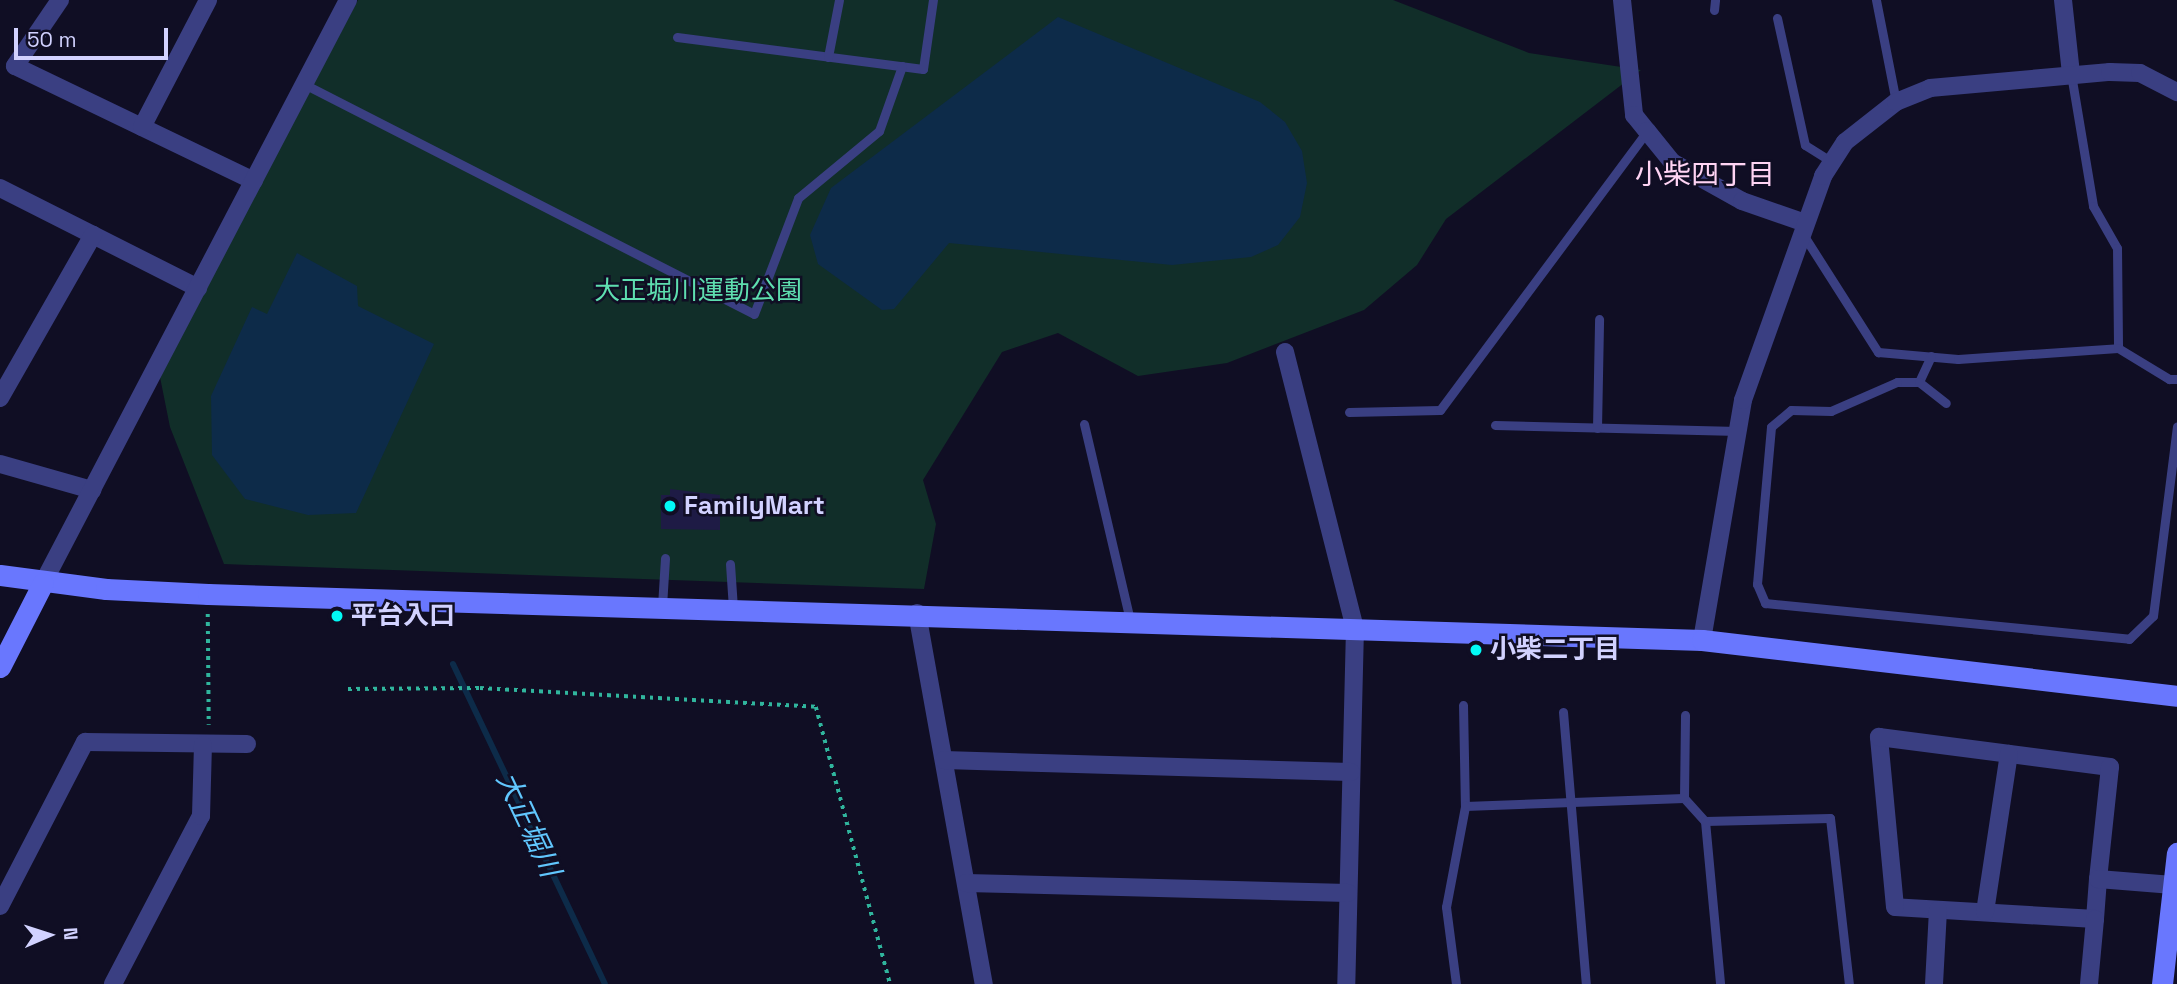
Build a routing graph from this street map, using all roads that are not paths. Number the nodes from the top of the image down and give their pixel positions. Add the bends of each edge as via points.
1 (60, 0) edge
2 (208, 0) edge
3 (348, 0) edge
4 (839, 0) edge
5 (933, 0) edge
6 (1622, 0) edge
7 (1876, 0) edge
8 (2063, 0) edge
9 (1777, 18) dead end
10 (677, 37) dead end
11 (828, 57) junction
12 (902, 66) junction
13 (2071, 74) junction
14 (304, 84) junction
15 (2177, 92) edge
16 (1896, 102) junction
17 (142, 127) junction
18 (1647, 131) junction
19 (1832, 162) junction
20 (254, 181) junction
21 (0, 188) edge
22 (1803, 228) junction
23 (93, 235) junction
24 (198, 288) junction
25 (1599, 320) dead end
26 (2118, 348) junction
27 (1284, 352) dead end
28 (1931, 356) junction
29 (2177, 379) edge
30 (1919, 383) junction
31 (0, 398) edge
32 (1946, 403) dead end
33 (1349, 412) dead end
34 (1084, 424) dead end
35 (1495, 425) dead end
36 (2177, 427) edge
37 (1597, 428) junction
38 (1738, 431) junction
39 (0, 464) edge
40 (92, 490) junction
41 (665, 558) dead end
42 (730, 564) dead end
43 (0, 575) edge
44 (43, 583) junction
45 (662, 606) junction
46 (733, 608) junction
47 (917, 614) junction
48 (1130, 620) junction
49 (1355, 628) junction
50 (1702, 640) junction
51 (0, 667) edge
52 (2177, 696) edge
53 (1463, 705) dead end
54 (1563, 712) dead end
55 (1685, 715) dead end
56 (247, 744) dead end
57 (206, 745) junction
58 (2008, 754) junction
59 (944, 760) junction
60 (1351, 772) junction
61 (1684, 798) junction
62 (1567, 802) junction
63 (1465, 806) junction
64 (1705, 821) junction
65 (2177, 853) edge
66 (2098, 879) junction
67 (966, 883) junction
68 (2173, 885) junction
69 (1348, 892) junction
70 (0, 906) edge
71 (1938, 909) junction
72 (1985, 912) junction
73 (2095, 919) junction
74 (113, 984) edge
75 (985, 984) edge
76 (1346, 984) edge
77 (1456, 984) edge
78 (1586, 984) edge
79 (1720, 984) edge
80 (1849, 984) edge
81 (1934, 984) edge
82 (2090, 984) edge
83 (2162, 984) edge

1 - 17 street via 15,66
2 - 17 street
3 - 14 street
4 - 11 lane
5 - 12 lane via 923,69
6 - 18 street via 1634,115
7 - 16 lane
8 - 13 street
9 - 19 lane via 1805,145
10 - 11 lane
11 - 12 lane
12 - 14 lane via 879,131 797,198 754,314
13 - 15 street via 2140,73
13 - 16 street via 1930,88
13 - 26 lane via 2093,206 2117,248
14 - 20 street
16 - 19 street via 1870,119
17 - 20 street
18 - 22 street via 1672,162
18 - 33 lane via 1440,410
19 - 22 street
20 - 24 street
21 - 23 street
22 - 28 lane via 1878,352
22 - 38 street via 1761,339
23 - 24 street
23 - 31 street
24 - 40 street
25 - 37 lane
26 - 28 lane
26 - 29 lane via 2168,379
27 - 49 street
28 - 30 lane
30 - 32 lane
30 - 36 lane via 1897,383 1830,411 1791,410 1771,427 1757,584 1765,603 2129,639 2153,616
34 - 48 lane
35 - 37 lane
37 - 38 lane
38 - 50 street
39 - 40 street
40 - 44 street
41 - 45 lane
42 - 46 lane
43 - 44 street
44 - 45 street via 208,594
44 - 51 street
45 - 46 street
46 - 47 street
47 - 48 street
47 - 59 street
48 - 49 street
49 - 50 street
49 - 60 street
50 - 52 street
53 - 63 lane
54 - 62 lane
55 - 61 lane
56 - 57 street
57 - 70 street via 85,742
57 - 74 street via 201,816
58 - 66 street via 2110,767
58 - 71 street via 1879,737 1895,907
58 - 72 street
59 - 60 street
59 - 67 street
60 - 69 street
61 - 62 lane
61 - 64 lane
62 - 63 lane
62 - 78 lane
63 - 77 lane via 1446,907
64 - 79 lane
64 - 80 lane via 1830,818
65 - 68 street
66 - 68 street
66 - 73 street
67 - 69 street
67 - 75 street
68 - 83 street
69 - 76 street
71 - 72 street
71 - 81 street
72 - 73 street
73 - 82 street

